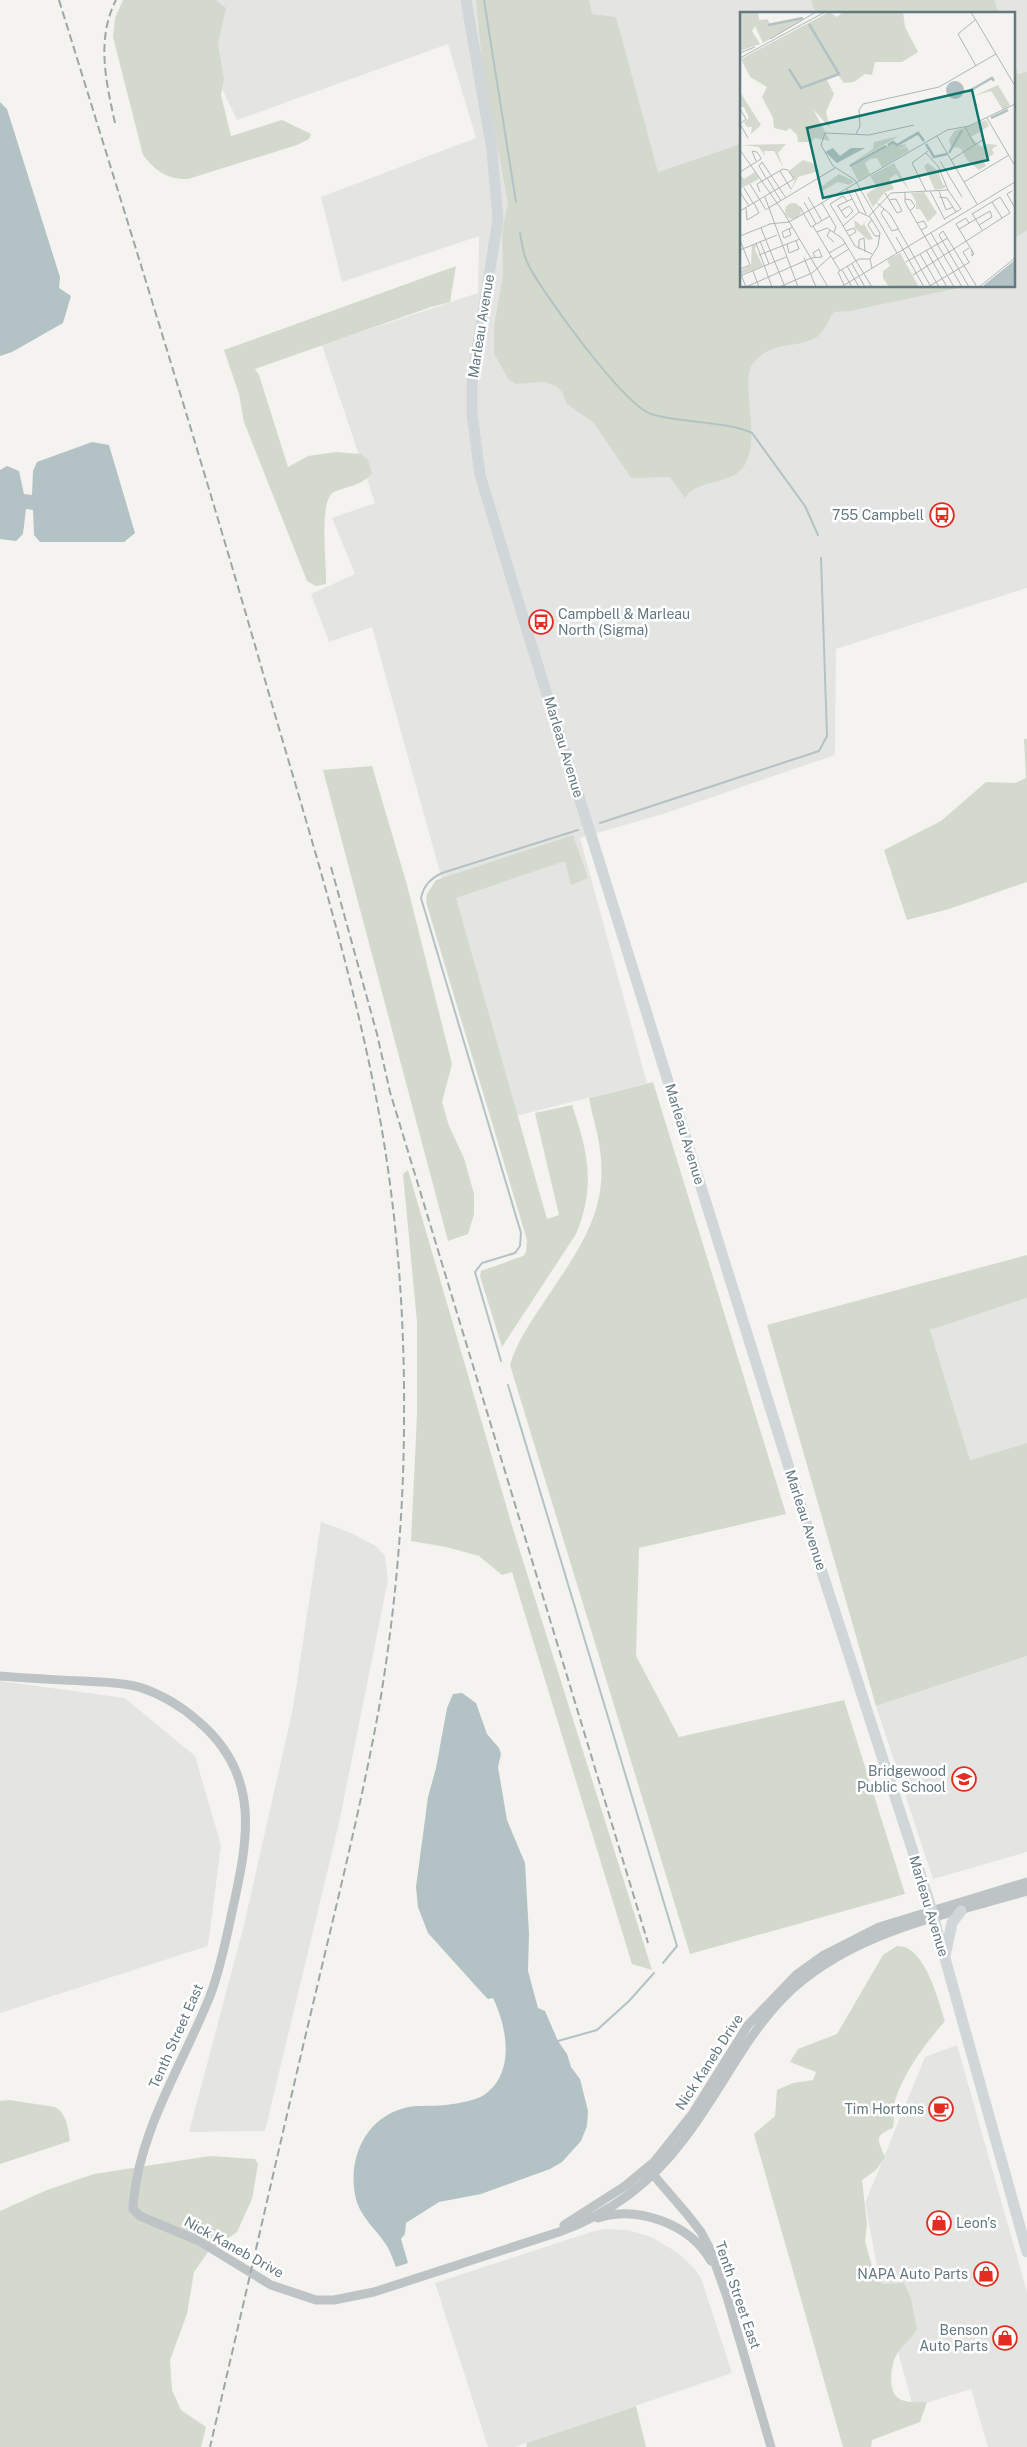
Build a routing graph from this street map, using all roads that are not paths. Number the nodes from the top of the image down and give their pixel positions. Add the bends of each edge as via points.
1 (466, 0) edge
2 (0, 1676) edge
3 (1027, 1882) edge
4 (1027, 1891) edge
5 (961, 1911) junction
6 (932, 1915) junction
7 (944, 1958) junction
8 (651, 2172) junction
9 (146, 2219) joint
10 (581, 2224) junction
11 (539, 2237) junction
12 (1027, 2252) edge
13 (720, 2277) junction
14 (771, 2447) edge

1 - 6 main road, Marleau Avenue via 492,150 498,219 472,382 472,413 480,475 528,637
2 - 9 street, Tenth Street East via 123,1684 153,1693 179,1706 221,1743 235,1768 245,1798 247,1832 239,1880 211,1994 148,2137 132,2205 136,2213
3 - 6 street, Nick Kaneb Drive
4 - 5 street, Nick Kaneb Drive
5 - 6 street, Nick Kaneb Drive
5 - 7 main road via 952,1923
6 - 7 main road, Marleau Avenue
6 - 8 street, Nick Kaneb Drive via 882,1934 840,1955 785,1996 741,2050 685,2139
7 - 12 main road, Marleau Avenue
8 - 10 street, Nick Kaneb Drive via 618,2203
8 - 11 street, Nick Kaneb Drive via 598,2206
8 - 13 street, Tenth Street East via 701,2232
9 - 11 street, Nick Kaneb Drive via 199,2241 271,2285 316,2300 374,2292
10 - 11 street, Nick Kaneb Drive
10 - 13 street via 606,2215 631,2214 663,2221 696,2242
13 - 14 street, Tenth Street East

